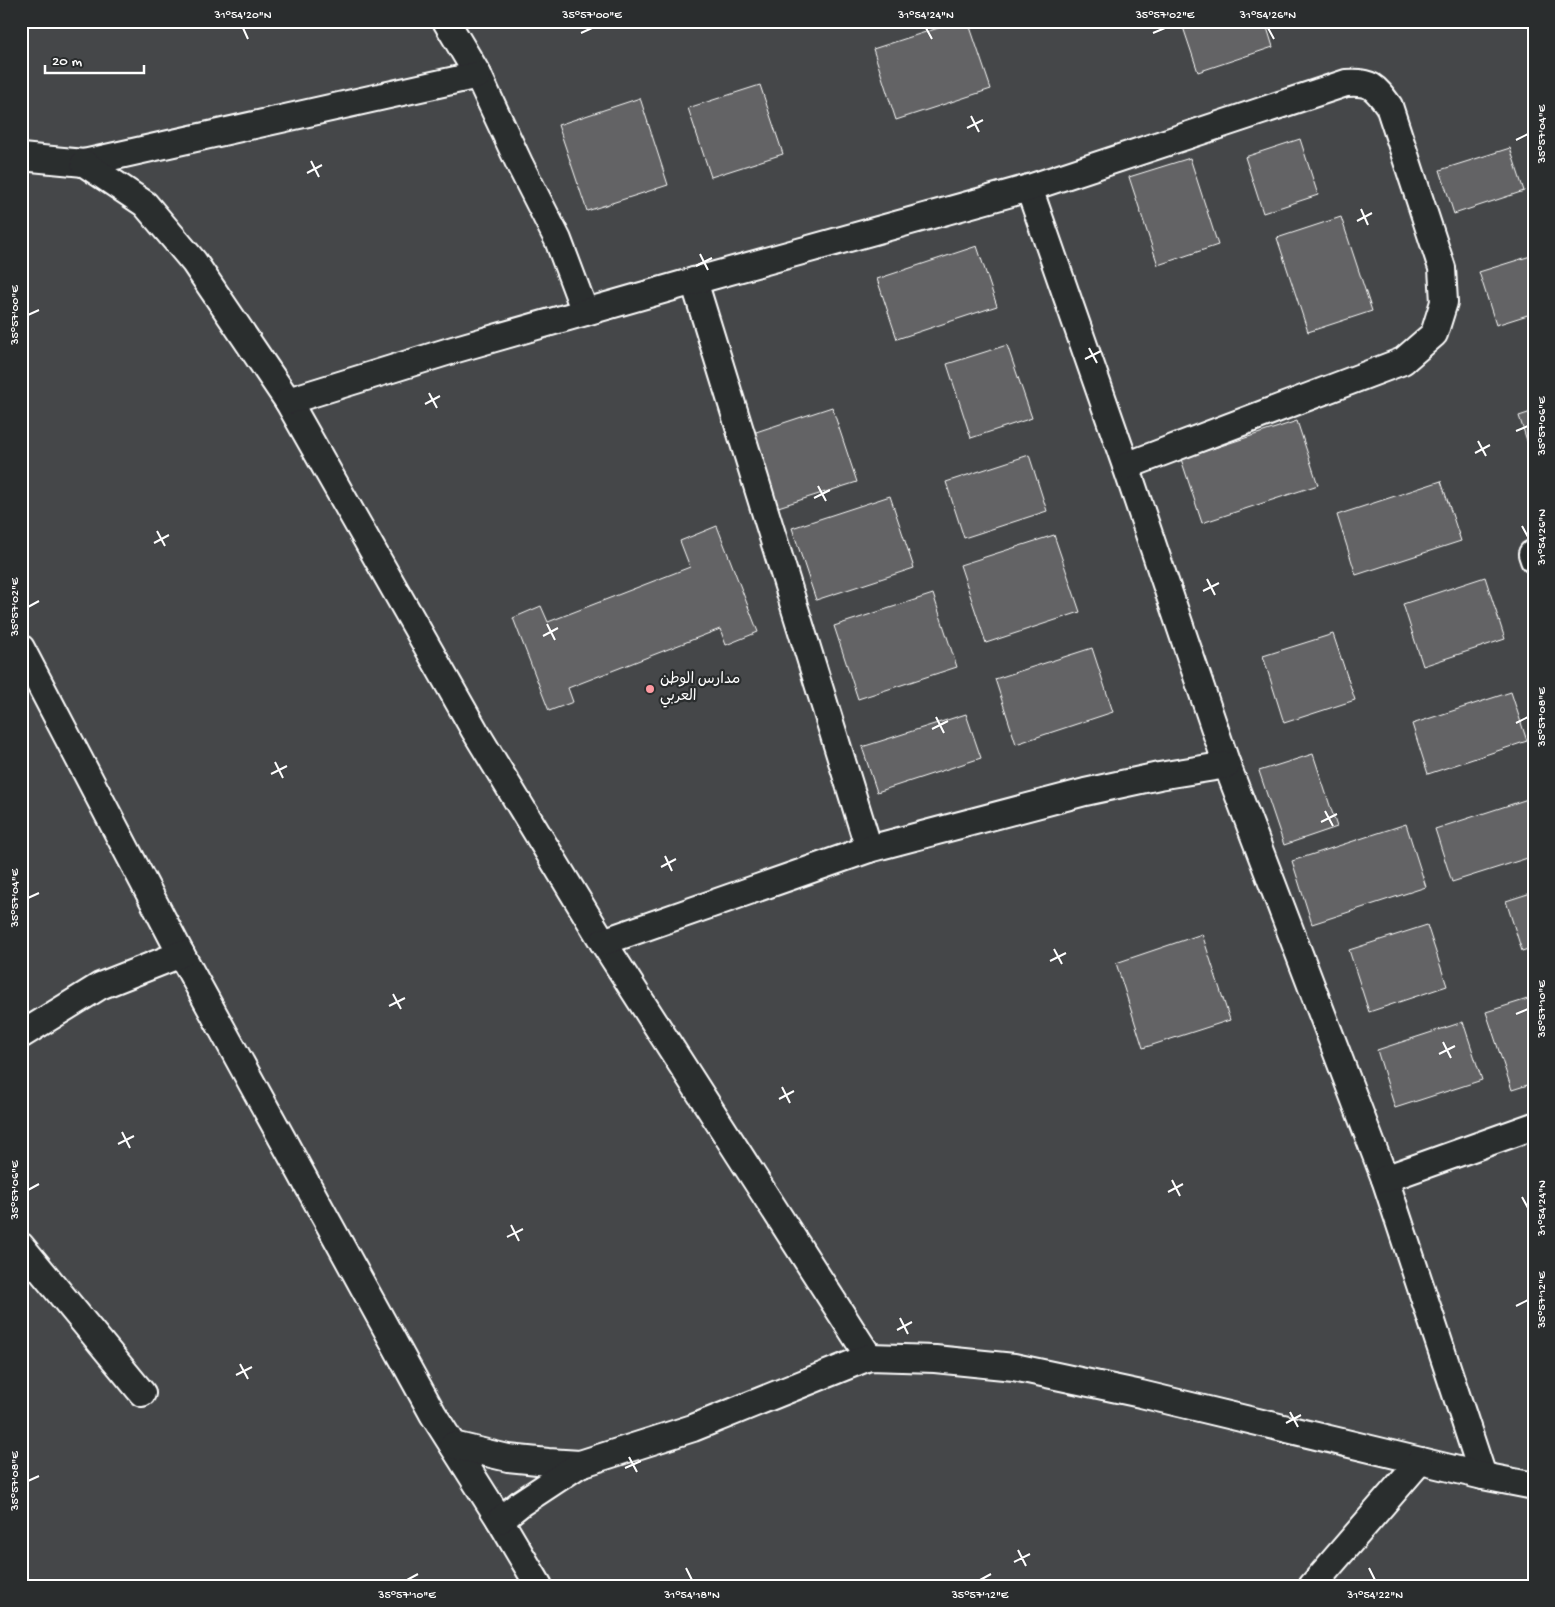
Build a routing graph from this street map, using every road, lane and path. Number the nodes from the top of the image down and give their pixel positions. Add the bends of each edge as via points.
1 (446, 21) edge
2 (478, 76) junction
3 (21, 157) edge
4 (84, 163) junction
5 (1029, 188) junction
6 (694, 280) junction
7 (585, 312) junction
8 (288, 401) junction
9 (1126, 466) junction
10 (21, 648) edge
11 (1227, 765) junction
12 (869, 849) junction
13 (602, 942) junction
14 (181, 954) junction
15 (21, 1035) edge
16 (1534, 1126) edge
17 (1385, 1179) junction
18 (21, 1246) edge
19 (869, 1357) junction
20 (142, 1393) dead end
21 (454, 1445) junction
22 (1420, 1461) junction
23 (580, 1464) junction
24 (1483, 1476) junction
25 (1534, 1486) edge
26 (500, 1520) junction
27 (539, 1586) edge
28 (1312, 1586) edge

1 - 2 street
2 - 4 street
2 - 7 street via 558,240
3 - 4 street
4 - 8 street via 145,204 194,262
5 - 6 street
5 - 9 street
5 - 9 street via 1346,83 1362,82 1377,89 1389,106 1442,268 1444,302 1434,334 1403,361
6 - 7 street
6 - 12 street
7 - 8 street
8 - 13 street via 475,731
9 - 11 street
10 - 14 street
11 - 12 street via 1085,792
11 - 17 street
12 - 13 street
13 - 19 street
14 - 15 street via 100,986
14 - 21 street via 433,1414
16 - 17 street
17 - 24 street
18 - 20 street
19 - 22 street via 935,1359 1014,1367
19 - 23 street via 693,1428
21 - 23 street via 508,1458
21 - 26 street
22 - 24 street
22 - 28 street
23 - 26 street via 527,1498
24 - 25 street
26 - 27 street

